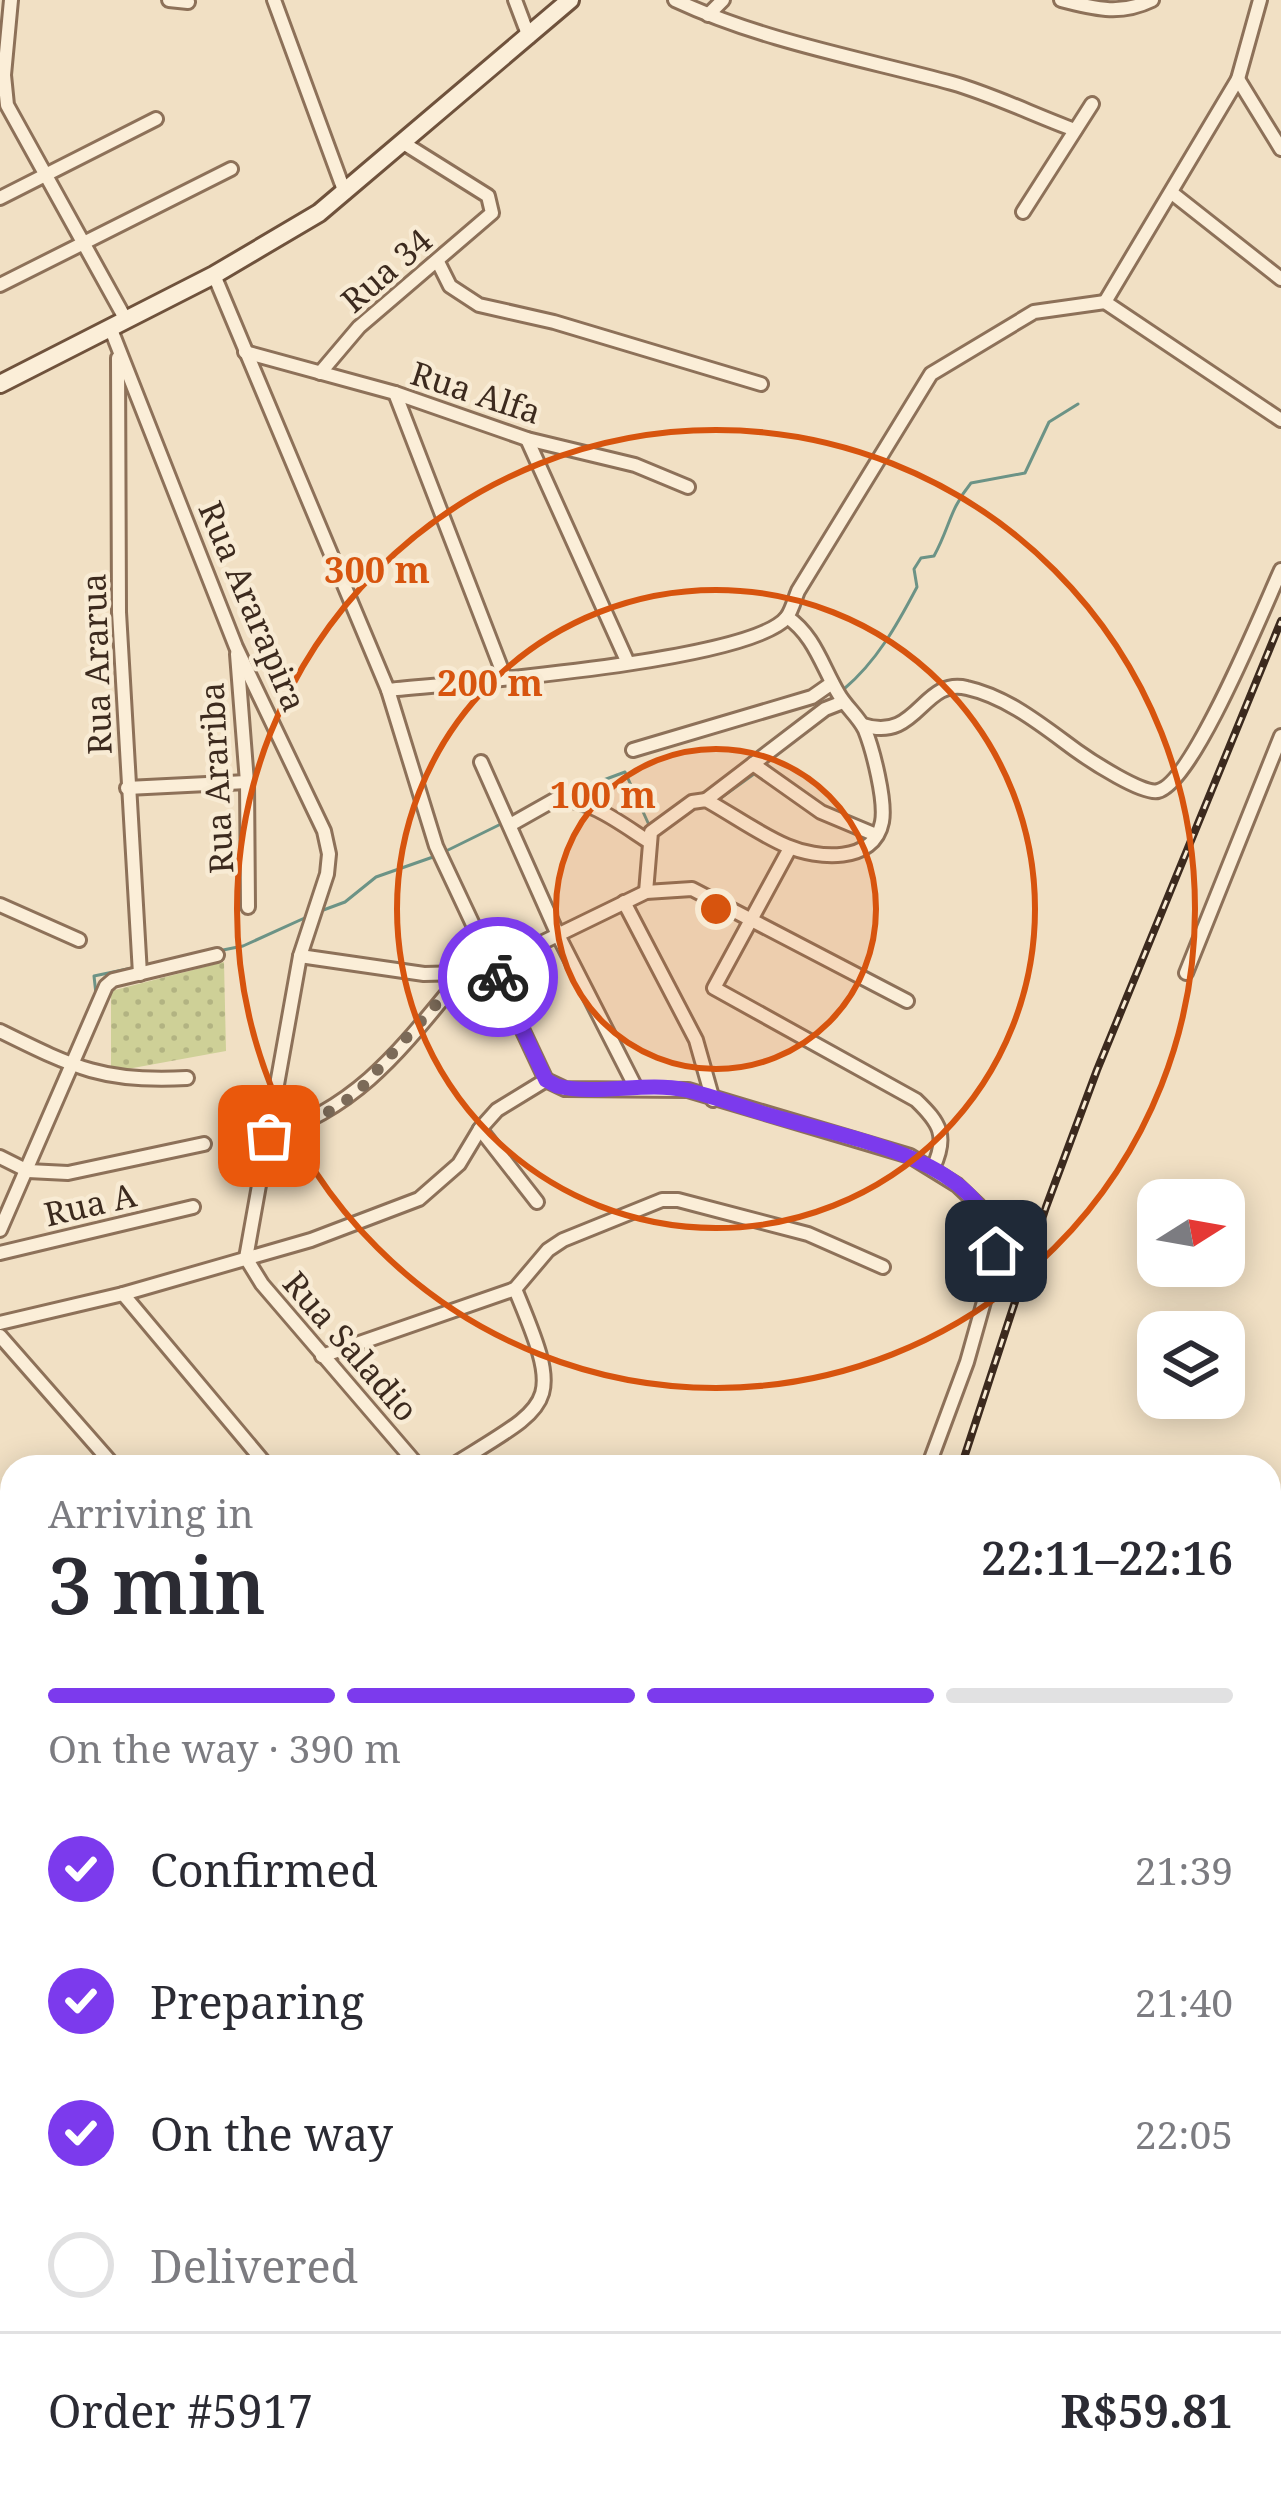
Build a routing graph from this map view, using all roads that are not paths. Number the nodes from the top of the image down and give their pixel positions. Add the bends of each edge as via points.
1 (11, 0) edge
2 (169, 0) edge
3 (274, 0) edge
4 (515, 0) edge
5 (570, 0) edge
6 (675, 0) edge
7 (724, 0) edge
8 (1061, 0) edge
9 (1152, 0) edge
10 (1260, 0) edge
11 (188, 2) edge
12 (708, 15) junction
13 (529, 37) junction
14 (2, 74) edge
15 (1238, 79) junction
16 (1091, 104) dead end
17 (3, 107) edge
18 (156, 119) dead end
19 (1075, 130) junction
20 (405, 144) junction
21 (1281, 149) edge
22 (231, 170) dead end
23 (46, 177) junction
24 (345, 193) junction
25 (1172, 194) junction
26 (0, 198) edge
27 (1023, 212) dead end
28 (83, 244) junction
29 (438, 262) junction
30 (214, 275) junction
31 (1281, 279) edge
32 (0, 285) edge
33 (1105, 302) junction
34 (118, 324) junction
35 (118, 352) junction
36 (245, 352) junction
37 (320, 373) junction
38 (0, 384) edge
39 (761, 384) dead end
40 (395, 393) junction
41 (1281, 420) edge
42 (527, 439) junction
43 (688, 487) dead end
44 (1281, 570) edge
45 (787, 617) junction
46 (236, 647) junction
47 (628, 663) junction
48 (505, 678) junction
49 (833, 685) junction
50 (388, 690) junction
51 (843, 702) junction
52 (863, 725) junction
53 (1281, 736) edge
54 (633, 751) dead end
55 (482, 762) dead end
56 (752, 764) junction
57 (247, 782) junction
58 (127, 788) junction
59 (712, 804) junction
60 (508, 820) junction
61 (876, 835) junction
62 (648, 841) junction
63 (790, 848) junction
64 (646, 892) junction
65 (624, 902) junction
66 (0, 904) edge
67 (248, 907) dead end
68 (750, 917) junction
69 (558, 935) junction
70 (79, 940) dead end
71 (217, 955) dead end
72 (300, 956) junction
73 (492, 964) junction
74 (464, 973) junction
75 (1186, 973) dead end
76 (140, 974) junction
77 (907, 1001) dead end
78 (0, 1031) edge
79 (70, 1065) junction
80 (187, 1078) dead end
81 (546, 1080) junction
82 (636, 1088) junction
83 (713, 1100) junction
84 (480, 1129) junction
85 (269, 1136) junction
86 (204, 1144) dead end
87 (0, 1157) edge
88 (933, 1168) junction
89 (24, 1169) junction
90 (537, 1202) dead end
91 (193, 1207) dead end
92 (0, 1230) edge
93 (0, 1253) edge
94 (246, 1258) junction
95 (883, 1267) dead end
96 (515, 1289) junction
97 (123, 1294) junction
98 (0, 1323) edge
99 (0, 1336) edge
100 (322, 1355) junction
101 (105, 1455) edge
102 (258, 1455) edge
103 (409, 1455) edge
104 (469, 1455) edge
105 (932, 1455) edge

1 - 14 street
2 - 11 street
3 - 24 street
4 - 13 street
5 - 13 main road
6 - 12 street
7 - 12 street
8 - 9 street via 1109,11
10 - 15 street
12 - 19 street via 976,90
13 - 20 main road
14 - 17 street
15 - 21 street
15 - 25 street
16 - 19 street
17 - 23 street, Rua Ararapira
18 - 23 street
19 - 27 street
20 - 24 main road
20 - 29 street, Rua 34 via 488,196 492,213
22 - 28 street
23 - 26 street
23 - 28 street, Rua Ararapira
24 - 30 main road
25 - 31 street
25 - 33 street
28 - 32 street
28 - 34 street, Rua Ararapira
29 - 37 street, Rua 34 via 359,327
29 - 39 street via 450,286 478,305
30 - 34 main road
30 - 36 street
33 - 41 street
33 - 45 street via 1034,312 931,374
34 - 35 street, Rua Ararapira
34 - 38 main road
35 - 46 street, Rua Ararapira
35 - 58 street, Rua Ararua
36 - 37 street, Rua Alfa
36 - 50 street
37 - 40 street, Rua Alfa
40 - 42 street, Rua Alfa
40 - 48 street
42 - 43 street, Rua Alfa
42 - 47 street
44 - 52 street via 1205,731 1172,782 1156,792 967,688 933,696 896,728
45 - 47 street via 736,644
45 - 49 street via 807,634
46 - 57 street, Rua Arariba
46 - 72 street, Rua Ararapira via 329,854
47 - 48 street
48 - 50 street
49 - 51 street
49 - 54 street
50 - 73 street via 436,846
51 - 52 street
51 - 56 street
52 - 61 street via 882,806
53 - 75 street
55 - 60 street
56 - 59 street
56 - 61 street via 820,812
57 - 58 street
57 - 67 street, Rua Arariba
58 - 76 street, Rua Ararua
59 - 62 street via 692,802 658,823
59 - 63 street
60 - 62 street via 564,799
60 - 69 street
61 - 63 street via 838,856
62 - 64 street
63 - 68 street
64 - 65 street
64 - 68 street via 692,889
65 - 69 street
65 - 83 street via 695,1040
66 - 70 street
68 - 77 street
68 - 88 street via 715,988 916,1100 944,1141
69 - 73 street
69 - 82 street
71 - 76 street
72 - 74 street
72 - 85 street, Rua Ararapira
73 - 74 street
73 - 81 street
74 - 85 street via 356,1094
76 - 79 street via 106,986
78 - 79 street
79 - 80 street via 128,1080
79 - 89 street
81 - 82 street via 565,1088
81 - 84 street
82 - 83 street via 688,1090
83 - 88 street
84 - 90 street
84 - 94 street via 459,1164 419,1199
85 - 94 street, Rua Ararapira
86 - 89 street via 68,1173
87 - 89 street
88 - 105 street via 978,1204 996,1251
89 - 92 street
91 - 93 street, Rua A
94 - 97 street
94 - 100 street, Rua Saladio
95 - 96 street via 808,1234 662,1200 563,1240
96 - 100 street
96 - 104 street via 546,1383 522,1422
97 - 98 street
97 - 102 street
99 - 101 street
100 - 103 street, Rua Saladio

